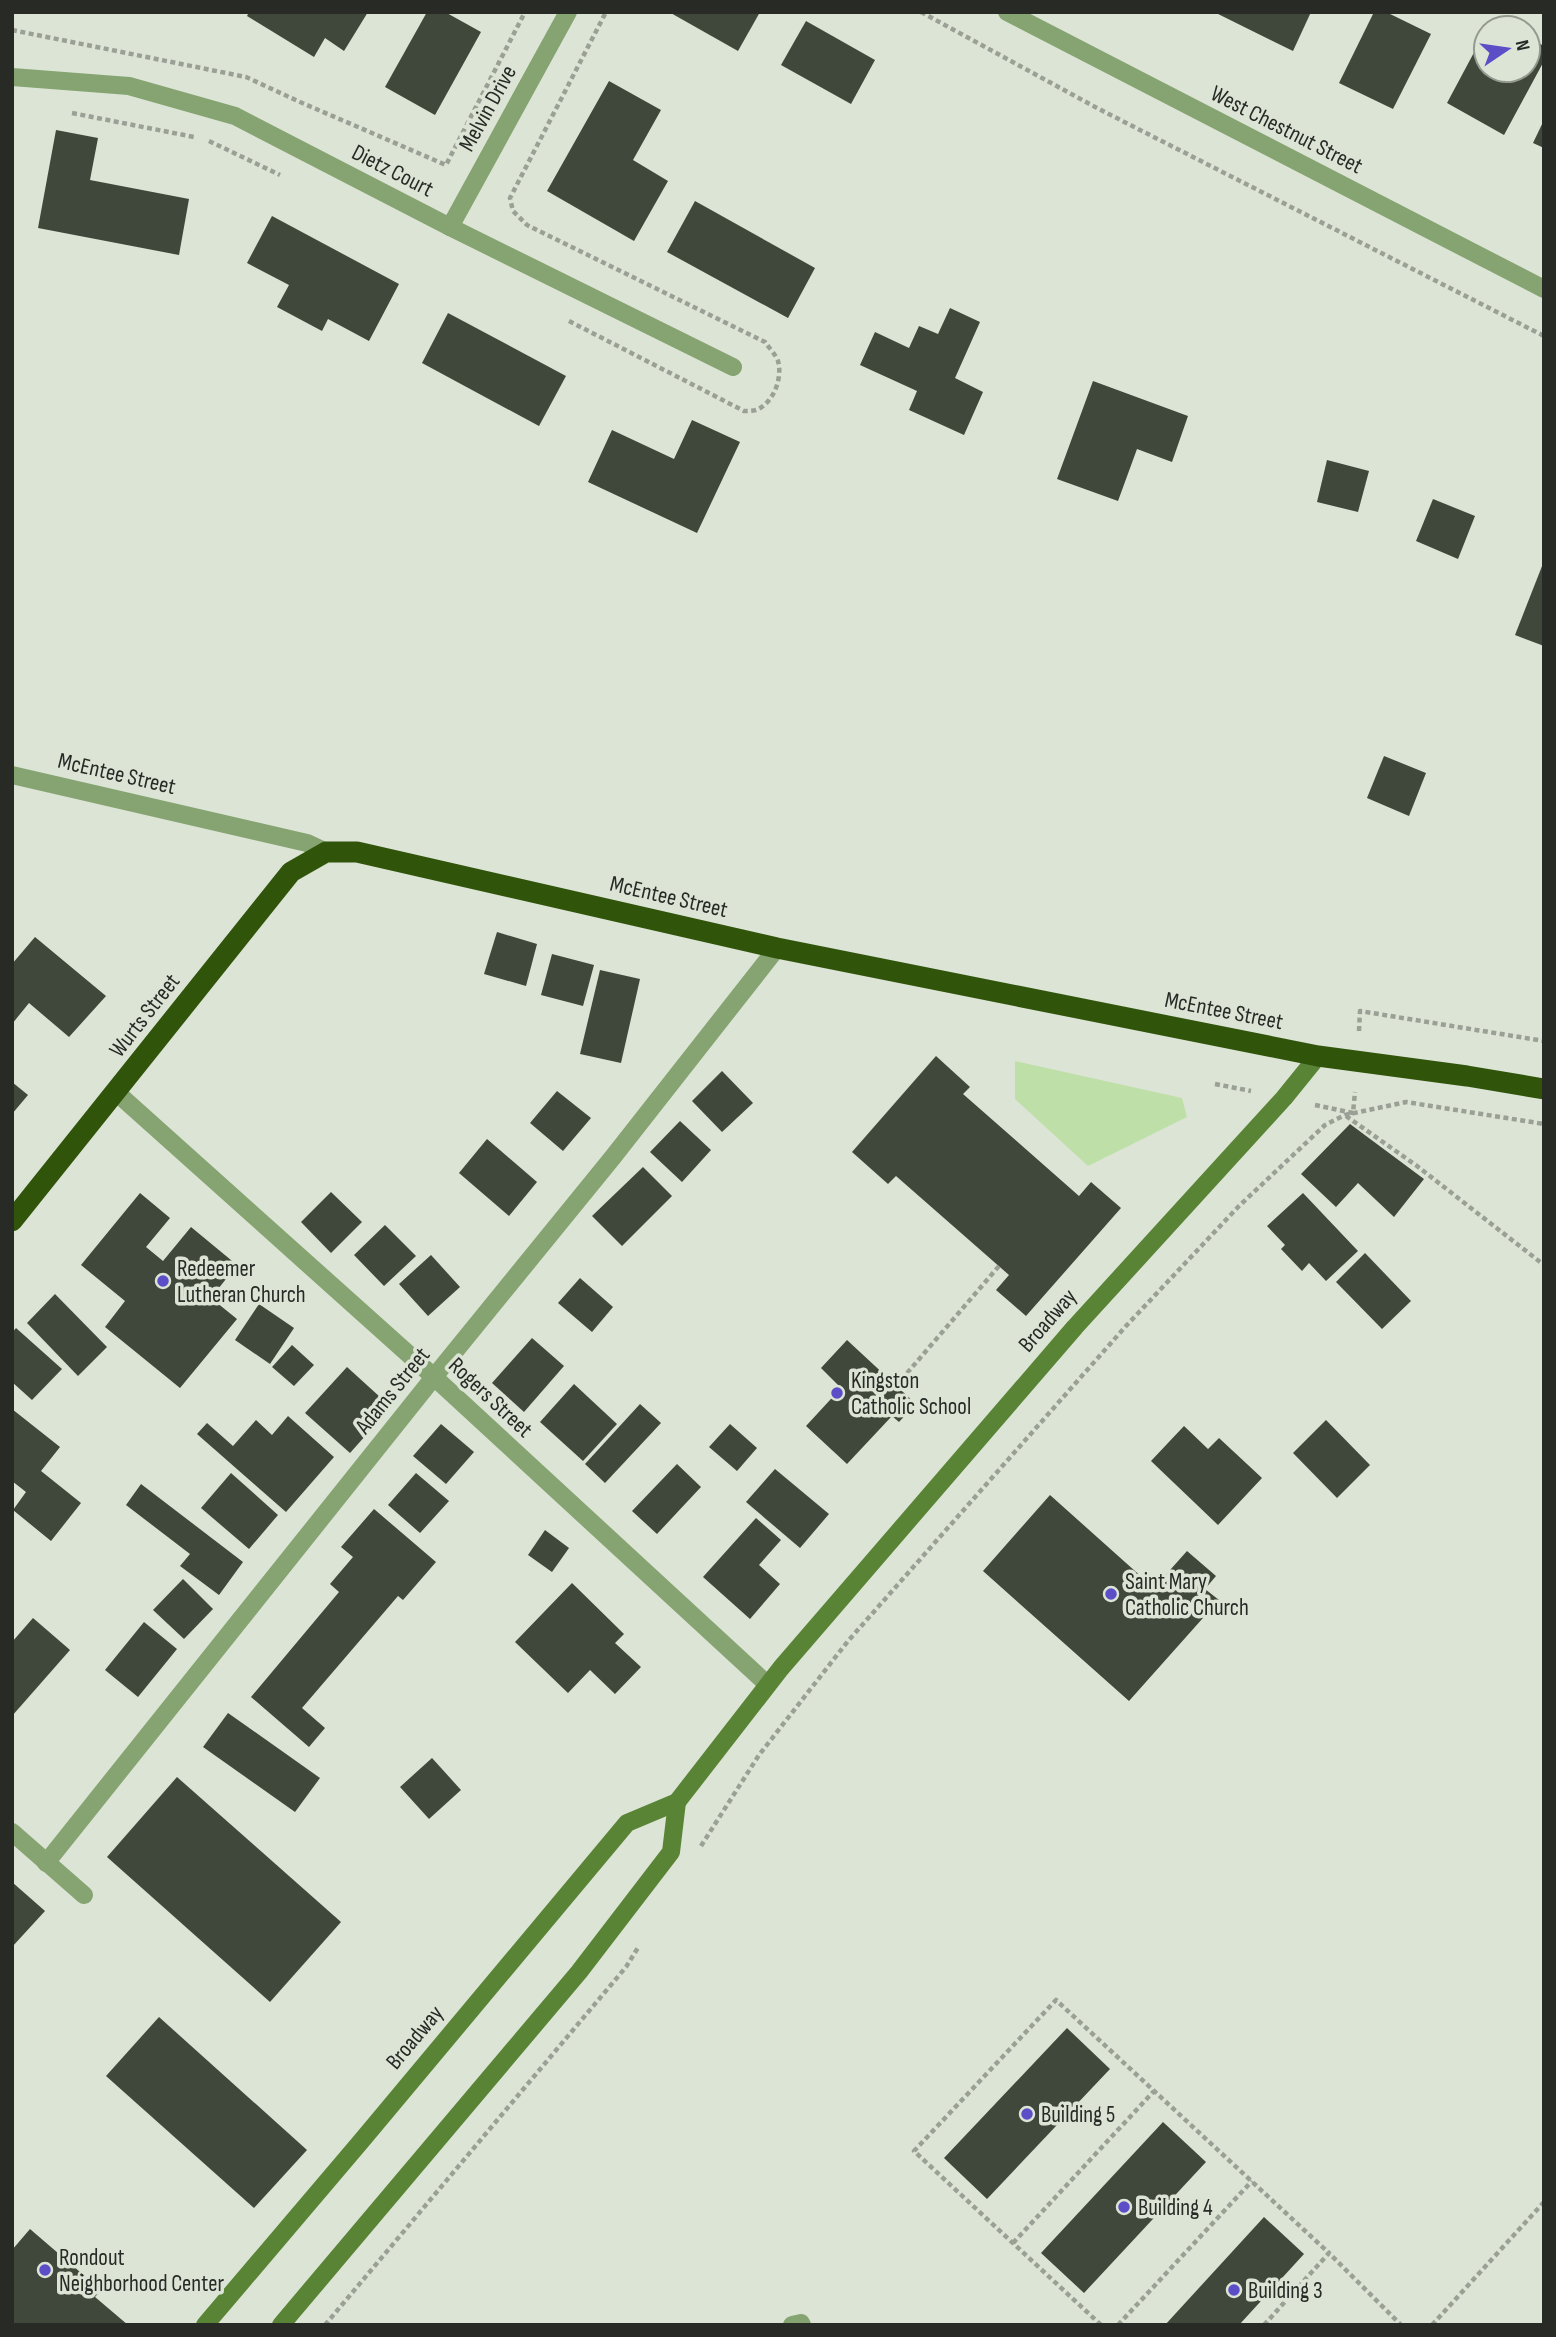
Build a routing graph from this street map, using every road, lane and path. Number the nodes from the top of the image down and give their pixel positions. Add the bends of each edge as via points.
1 (525, 12) edge
2 (568, 12) edge
3 (921, 12) edge
4 (1007, 12) edge
5 (12, 30) edge
6 (12, 77) edge
7 (450, 227) junction
8 (1544, 289) edge
9 (1544, 336) edge
10 (733, 368) dead end
11 (12, 775) edge
12 (326, 852) junction
13 (777, 948) junction
14 (1318, 1056) junction
15 (1544, 1089) edge
16 (117, 1093) junction
17 (1345, 1115) junction
18 (1544, 1125) edge
19 (12, 1221) edge
20 (1544, 1265) edge
21 (999, 1266) dead end
22 (434, 1377) junction
23 (896, 1386) dead end
24 (767, 1684) junction
25 (677, 1802) junction
26 (12, 1832) edge
27 (700, 1849) dead end
28 (46, 1863) junction
29 (84, 1895) dead end
30 (640, 1943) dead end
31 (1154, 2091) junction
32 (1252, 2180) junction
33 (1544, 2202) edge
34 (1013, 2242) junction
35 (1329, 2253) junction
36 (205, 2325) edge
37 (281, 2325) edge
38 (325, 2325) edge
39 (792, 2325) edge
40 (802, 2325) edge
41 (1101, 2325) edge
42 (1118, 2325) edge
43 (1264, 2325) edge
44 (1401, 2325) edge
45 (1432, 2325) edge

1 - 5 path via 446,165 246,77
2 - 7 street, Melvin Drive
3 - 9 path via 1097,108
4 - 8 street, West Chestnut Street
6 - 7 street, Dietz Court via 129,86 234,116
7 - 10 street, Dietz Court
11 - 12 street, McEntee Street via 307,843
12 - 13 highway, McEntee Street via 357,852
12 - 16 highway, Wurts Street via 291,872
13 - 14 highway, McEntee Street
13 - 22 street, Adams Street
14 - 15 highway
14 - 24 street, Broadway via 1075,1327
16 - 19 highway, Wurts Street
16 - 22 street, Rogers Street
17 - 18 path via 1406,1102
17 - 20 path
17 - 27 path via 1325,1125 1239,1206 1126,1326 848,1641 759,1755
21 - 23 path
22 - 24 street, Rogers Street
22 - 28 street, Adams Street
24 - 25 street, Broadway
25 - 36 street, Broadway via 627,1822
25 - 37 street via 671,1852 579,1972
26 - 28 street
28 - 29 street
30 - 38 path via 626,1967
31 - 32 path
31 - 34 path
31 - 34 path via 1056,2000 914,2151
32 - 35 path
32 - 42 path
33 - 45 path
34 - 41 path
35 - 43 path
35 - 44 path
39 - 40 street

